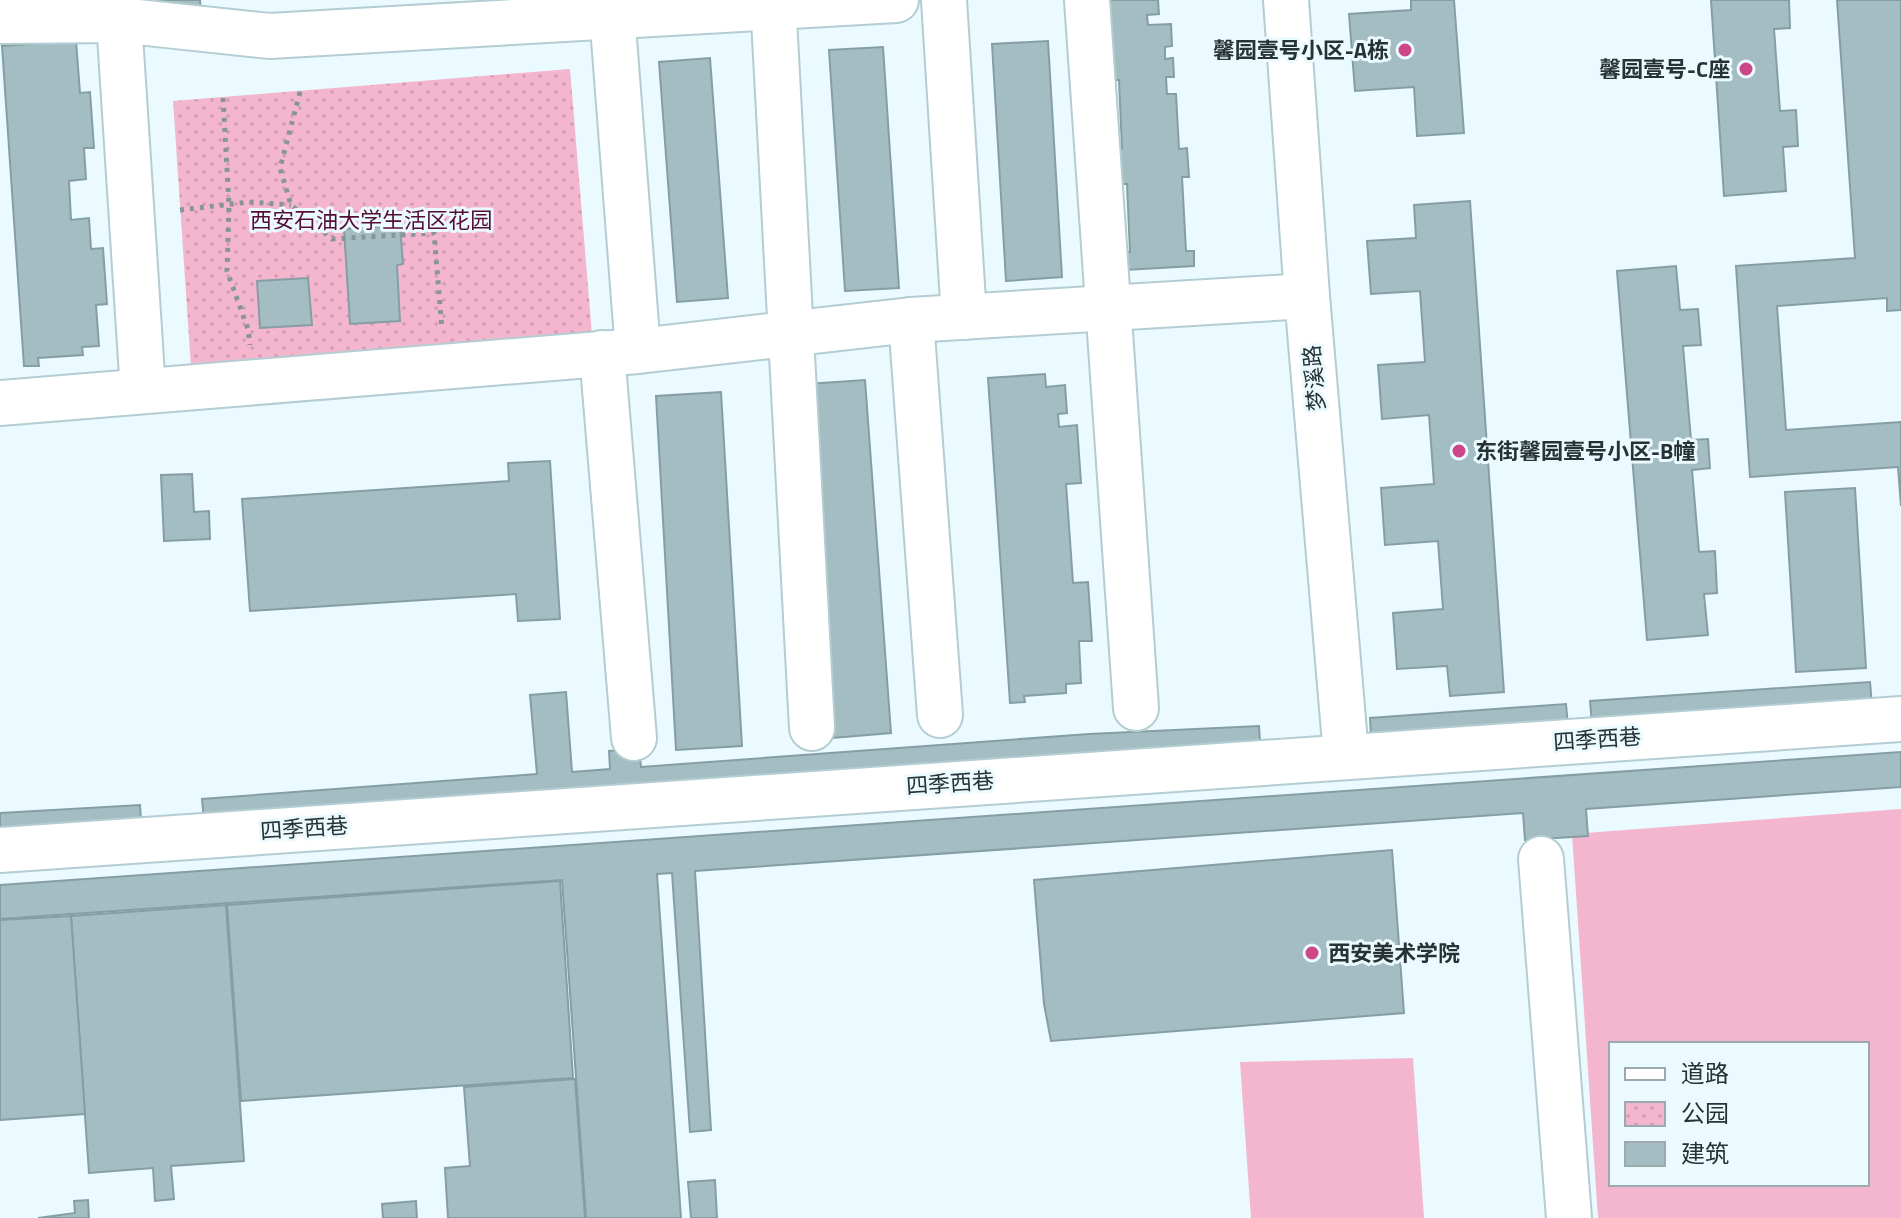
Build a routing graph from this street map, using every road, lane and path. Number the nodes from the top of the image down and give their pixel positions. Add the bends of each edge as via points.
1 (896, 0) edge
2 (944, 0) edge
3 (1087, 0) edge
4 (1286, 0) edge
5 (773, 4) edge
6 (611, 8) edge
7 (449, 14) edge
8 (269, 18) edge
9 (119, 20) junction
10 (0, 21) edge
11 (300, 92) dead end
12 (223, 98) dead end
13 (229, 205) junction
14 (291, 205) junction
15 (180, 210) dead end
16 (1307, 296) junction
17 (1109, 307) junction
18 (964, 317) junction
19 (911, 320) junction
20 (442, 333) dead end
21 (791, 336) junction
22 (620, 352) junction
23 (252, 382) junction
24 (143, 391) junction
25 (0, 403) edge
26 (1136, 708) dead end
27 (940, 715) dead end
28 (1901, 719) edge
29 (812, 728) dead end
30 (634, 738) dead end
31 (1346, 755) junction
32 (0, 850) edge
33 (1541, 859) dead end
34 (1569, 1218) edge

1 - 5 street
2 - 18 street
3 - 17 street
4 - 16 street, 梦溪路
5 - 6 street
5 - 21 street
6 - 7 street
6 - 22 street
7 - 8 street
8 - 9 street
9 - 10 street
9 - 24 street
11 - 14 path via 280,168
12 - 13 path
13 - 14 path
13 - 15 path
13 - 23 path via 227,271 248,329
14 - 20 path via 332,239 434,233
16 - 17 street
16 - 31 street, 梦溪路
17 - 18 street
17 - 26 street
18 - 19 street
19 - 21 street
19 - 27 street
21 - 22 street
21 - 29 street
22 - 23 street
22 - 30 street
23 - 24 street
24 - 25 street
28 - 31 street, 四季西巷
31 - 32 street, 四季西巷
33 - 34 street

